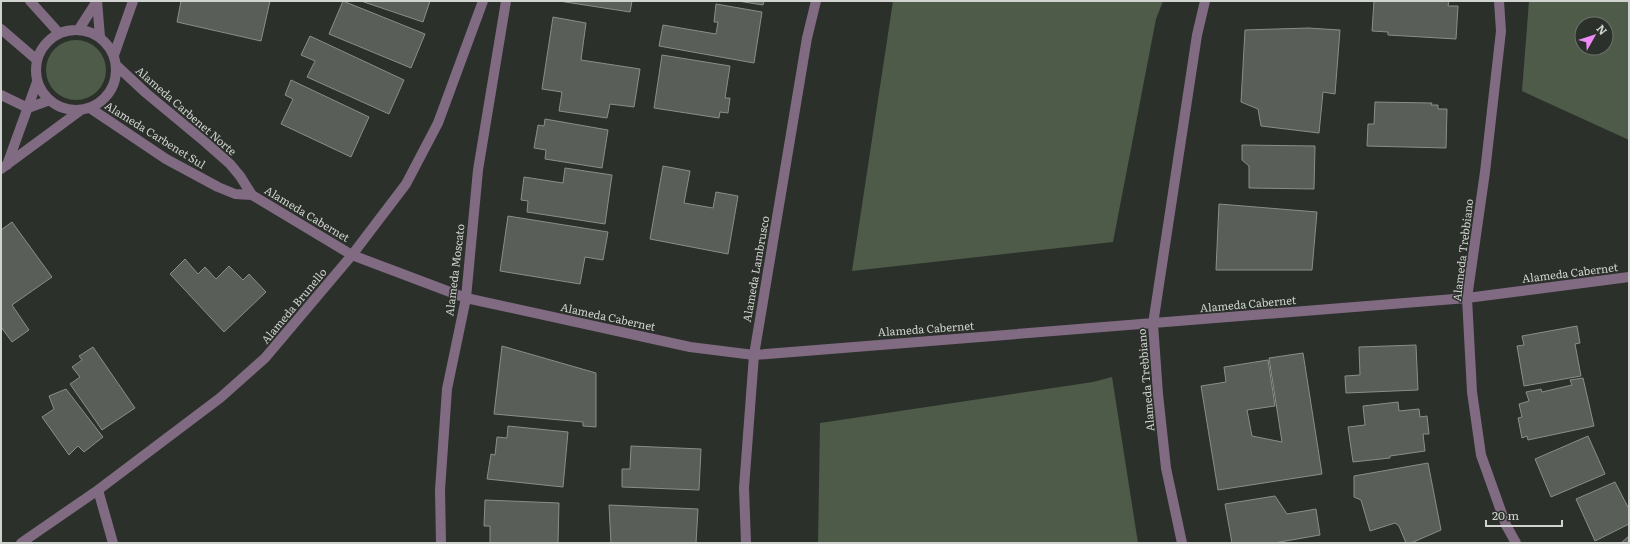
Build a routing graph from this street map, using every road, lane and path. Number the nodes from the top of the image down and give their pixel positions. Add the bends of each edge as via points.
1 (30, 1) edge
2 (97, 1) edge
3 (133, 1) edge
4 (483, 1) edge
5 (506, 1) edge
6 (816, 1) edge
7 (1205, 1) edge
8 (1498, 1) edge
9 (1, 29) edge
10 (79, 29) junction
11 (59, 33) junction
12 (100, 37) junction
13 (114, 54) junction
14 (37, 60) junction
15 (117, 66) junction
16 (38, 82) junction
17 (1, 95) edge
18 (50, 100) junction
19 (28, 108) junction
20 (86, 109) junction
21 (4, 167) edge
22 (252, 195) junction
23 (352, 255) junction
24 (1629, 277) edge
25 (466, 298) junction
26 (1467, 298) junction
27 (1153, 324) junction
28 (754, 355) junction
29 (98, 490) junction
30 (21, 543) edge
31 (113, 543) edge
32 (441, 543) edge
33 (746, 543) edge
34 (1182, 543) edge
35 (1516, 543) edge

1 - 11 street
2 - 10 street
2 - 12 street
3 - 13 street
4 - 23 street, Alameda Brunello via 438,123 406,184
5 - 25 street, Alameda Moscato via 478,170
6 - 28 street, Alameda Lambrusco via 807,38
7 - 27 street, Alameda Trebbiano via 1196,43
8 - 26 street, Alameda Trebbiano via 1501,31
9 - 14 street
10 - 11 street
10 - 12 street
11 - 14 street via 46,42
12 - 13 street
13 - 15 street
14 - 16 street
15 - 20 street via 115,82 107,96 100,103
15 - 22 street, Alameda Carbenet Norte via 230,164
16 - 18 street via 42,92
16 - 19 street
17 - 19 street
18 - 19 street
18 - 20 street via 59,107 70,110
19 - 21 street
20 - 21 street
20 - 22 street, Alameda Carbenet Sul via 166,159 218,187 235,194
22 - 23 street, Alameda Cabernet
23 - 25 street, Alameda Cabernet
23 - 29 street, Alameda Brunello via 265,358 220,398
24 - 26 street, Alameda Cabernet
25 - 28 street, Alameda Cabernet via 690,347
25 - 32 street, Alameda Moscato via 446,389 440,490
26 - 27 street, Alameda Cabernet
26 - 35 street, Alameda Trebbiano via 1472,392 1481,455 1506,525
27 - 28 street, Alameda Cabernet
27 - 34 street, Alameda Trebbiano via 1166,468
28 - 33 street, Alameda Lambrusco via 744,488
29 - 30 street, Alameda Brunello
29 - 31 street

